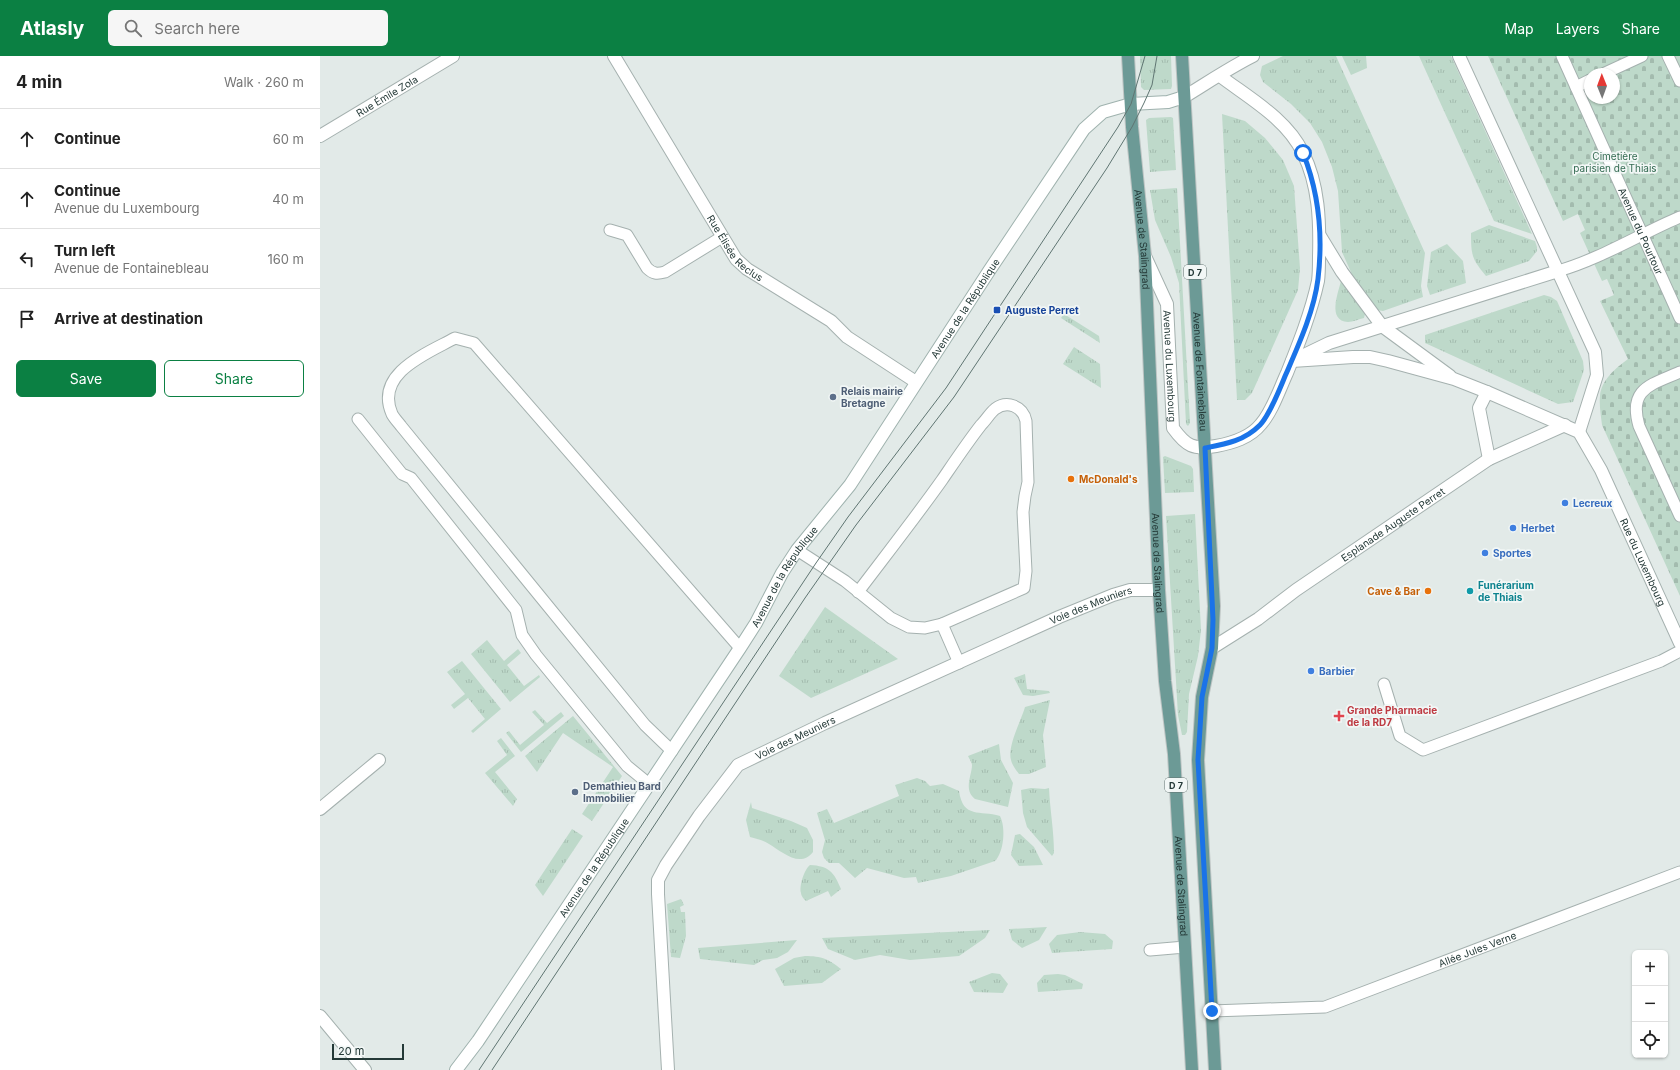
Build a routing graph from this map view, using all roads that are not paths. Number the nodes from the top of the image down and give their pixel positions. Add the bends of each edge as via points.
1 (453, 56) edge
2 (614, 56) edge
3 (1128, 56) edge
4 (1182, 56) edge
5 (1253, 56) edge
6 (1458, 56) edge
7 (1562, 56) edge
8 (1642, 56) edge
9 (1668, 56) edge
10 (1616, 68) edge
11 (1220, 76) junction
12 (1680, 81) edge
13 (1584, 83) edge
14 (1576, 86) junction
15 (1184, 96) junction
16 (1131, 104) junction
17 (320, 136) edge
18 (1680, 217) edge
19 (610, 230) dead end
20 (1642, 234) junction
21 (1320, 236) junction
22 (722, 237) junction
23 (1145, 256) junction
24 (1558, 271) junction
25 (1680, 318) edge
26 (1382, 326) junction
27 (1292, 361) junction
28 (1680, 372) edge
29 (1454, 379) junction
30 (916, 382) junction
31 (1487, 392) junction
32 (358, 419) dead end
33 (1564, 426) junction
34 (1579, 432) junction
35 (1205, 448) junction
36 (1488, 459) junction
37 (1680, 516) edge
38 (797, 550) junction
39 (1159, 590) junction
40 (858, 592) junction
41 (942, 624) junction
42 (1680, 643) edge
43 (740, 648) junction
44 (1212, 648) junction
45 (1680, 651) edge
46 (959, 663) junction
47 (1384, 684) dead end
48 (672, 751) junction
49 (380, 760) dead end
50 (649, 784) junction
51 (320, 809) edge
52 (1680, 872) edge
53 (1185, 948) junction
54 (1150, 950) dead end
55 (1212, 1011) junction
56 (320, 1016) edge
57 (365, 1070) edge
58 (456, 1070) edge
59 (668, 1070) edge
60 (1192, 1070) edge
61 (1215, 1070) edge

1 - 17 street, Rue Émile Zola
2 - 22 street, Rue Élisée Reclus
3 - 16 main road, Avenue de Stalingrad / D 7
4 - 15 main road, Avenue de Fontainebleau / D 7
5 - 11 street, Avenue de la République
6 - 24 street
7 - 14 lane, Avenue du Pourtour
8 - 10 lane
9 - 12 lane
11 - 15 street, Avenue de la République
11 - 21 street, Avenue du Luxembourg via 1274,118 1290,133 1303,153 1318,203
13 - 14 lane
14 - 20 lane, Avenue du Pourtour
15 - 16 street, Avenue de la République via 1168,102
15 - 35 main road, Avenue de Fontainebleau / D 7
16 - 23 main road, Avenue de Stalingrad / D 7
16 - 30 street, Avenue de la République via 1103,112 1084,129
18 - 20 lane
19 - 22 lane via 627,235 647,268 658,274
20 - 24 lane via 1598,256
20 - 25 lane, Avenue du Pourtour
21 - 26 street via 1342,272
21 - 27 street, Avenue du Luxembourg via 1318,279 1308,319
22 - 30 street, Rue Élisée Reclus via 736,259 747,269 831,321 847,336
23 - 35 street, Avenue du Luxembourg via 1167,304 1173,428 1182,441
23 - 39 main road, Avenue de Stalingrad / D 7
24 - 26 street
24 - 34 street via 1595,352 1597,375
26 - 27 street via 1329,342
26 - 29 street
27 - 29 street via 1370,357
27 - 35 street, Avenue du Luxembourg via 1261,424 1233,443
28 - 37 lane via 1645,389 1638,396 1636,410 1639,426
29 - 31 street
30 - 38 street, Avenue de la République via 850,485
31 - 33 street
31 - 36 street via 1479,408
32 - 50 lane via 402,474 411,478 516,610 522,635 546,668 627,766
33 - 34 street
33 - 36 street, Esplanade Auguste Perret
34 - 42 street, Rue du Luxembourg via 1601,470
35 - 44 main road, Avenue de Fontainebleau / D 7 via 1214,606
36 - 44 street, Esplanade Auguste Perret via 1296,590 1258,619
38 - 40 lane
38 - 43 street, Avenue de la République
39 - 46 street, Voie des Meuniers via 1130,590 1113,595
39 - 53 main road, Avenue de Stalingrad / D 7 via 1165,680 1174,754
40 - 41 lane via 891,618 909,627 926,628
40 - 41 lane via 967,443 996,408 1004,405 1015,406 1026,420 1028,482 1023,512 1026,571 1024,588
41 - 46 lane
43 - 48 street, Avenue de la République
43 - 48 lane via 474,343 455,338 397,374 390,387 392,414 645,725
44 - 55 main road, Avenue de Fontainebleau / D 7 via 1202,697 1198,760
45 - 47 lane via 1661,661 1423,750 1400,736
46 - 59 street, Voie des Meuniers via 738,765 699,816 658,880
48 - 50 street, Avenue de la République
49 - 51 street
50 - 58 street, Avenue de la République via 478,1041
52 - 55 lane, Allée Jules Verne via 1325,1007
53 - 54 lane
53 - 60 main road, Avenue de Stalingrad / D 7
55 - 61 main road, Avenue de Fontainebleau / D 7
56 - 57 street

